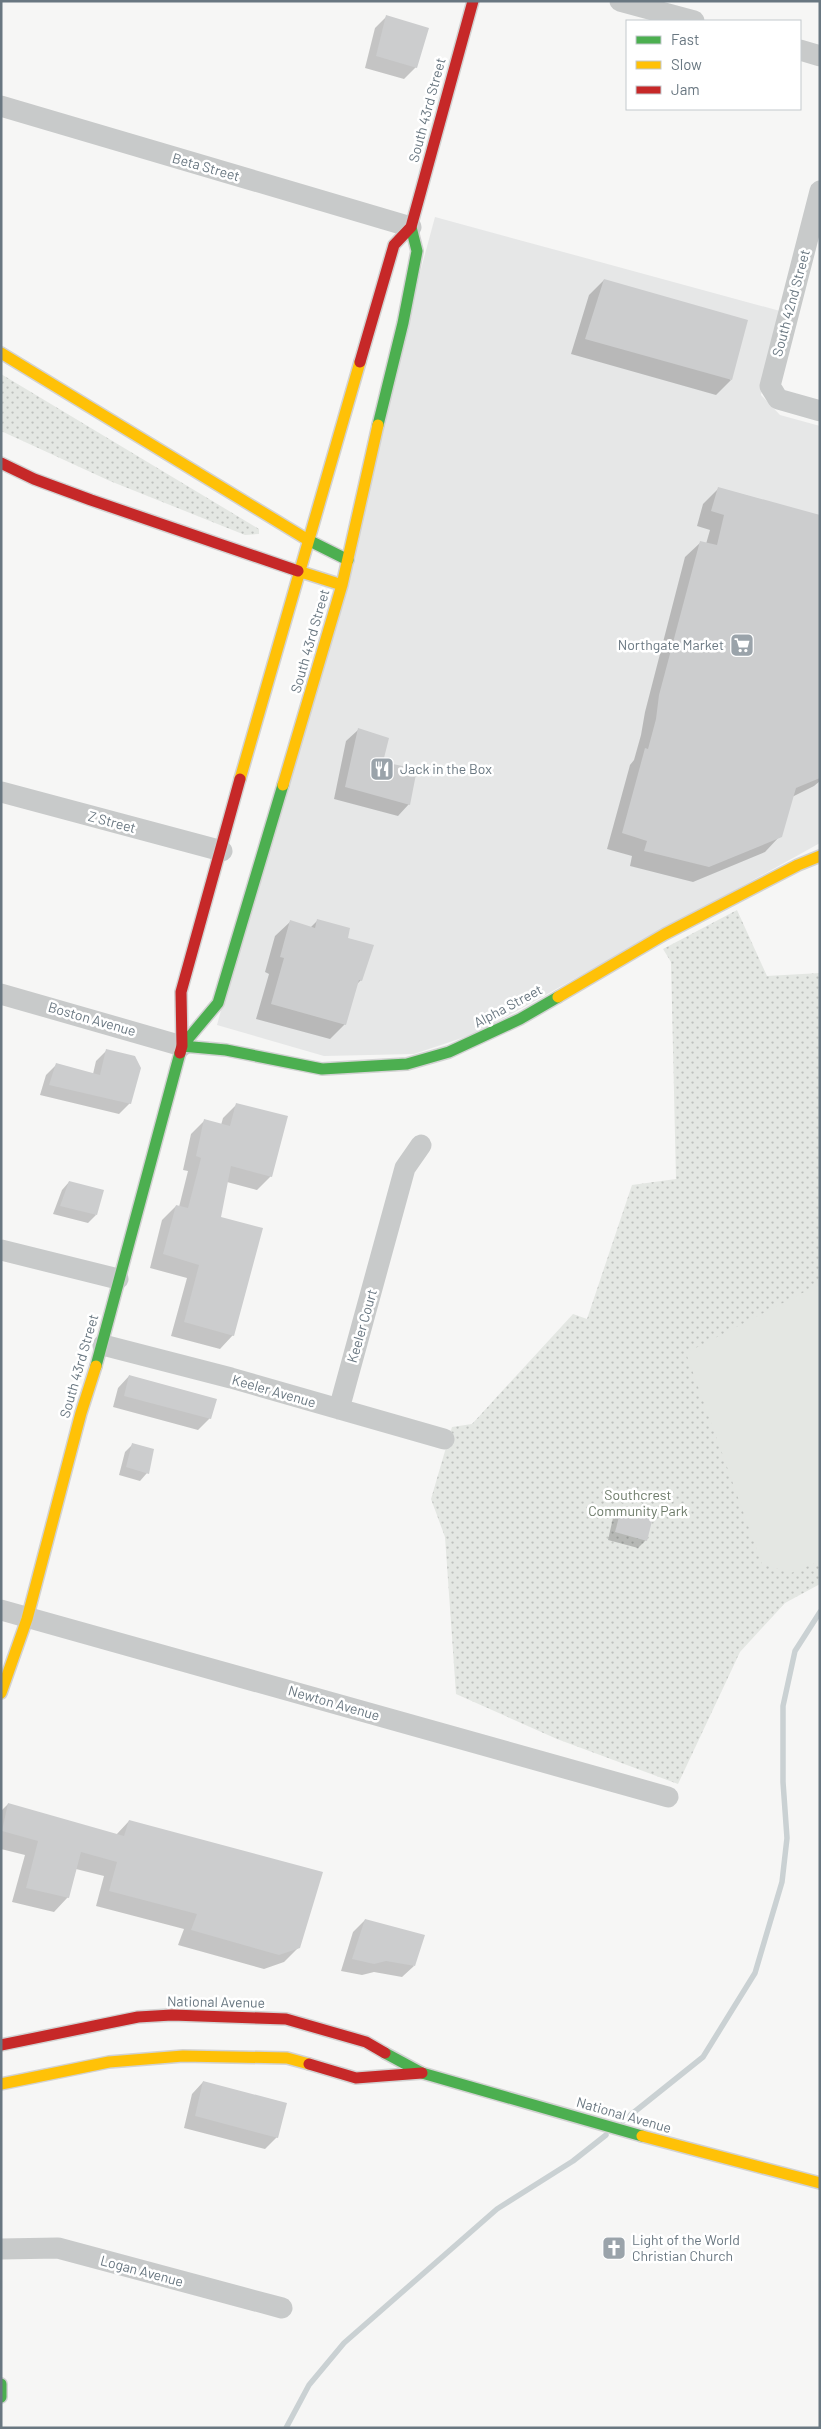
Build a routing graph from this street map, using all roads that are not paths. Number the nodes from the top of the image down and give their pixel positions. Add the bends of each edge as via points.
1 (473, 1) edge
2 (620, 1) edge
3 (690, 20) edge
4 (801, 50) edge
5 (820, 56) edge
6 (1, 106) edge
7 (820, 191) edge
8 (411, 227) junction
9 (1, 353) edge
10 (820, 411) edge
11 (1, 463) edge
12 (308, 540) junction
13 (348, 560) junction
14 (298, 571) junction
15 (342, 585) junction
16 (1, 792) edge
17 (222, 851) junction
18 (820, 856) edge
19 (1, 994) edge
20 (182, 1046) junction
21 (421, 1145) dead end
22 (1, 1250) edge
23 (118, 1279) junction
24 (103, 1345) junction
25 (339, 1409) junction
26 (444, 1439) dead end
27 (1, 1610) edge
28 (27, 1618) junction
29 (1, 1693) edge
30 (668, 1797) dead end
31 (1, 2045) edge
32 (210, 2046) dead end
33 (183, 2056) junction
34 (422, 2073) junction
35 (1, 2084) edge
36 (820, 2183) edge
37 (1, 2249) edge
38 (282, 2308) dead end
39 (1, 2384) edge
40 (1, 2397) edge

1 - 8 main road, South 43rd Street
2 - 3 street
4 - 5 street
6 - 8 street, Beta Street
7 - 10 street, South 42nd Street via 770,386 778,399
8 - 12 main road, South 43rd Street via 394,245
8 - 13 main road, South 43rd Street via 417,251
9 - 12 main road
11 - 14 main road via 91,500
12 - 13 main road
12 - 14 main road, South 43rd Street
13 - 15 main road, South 43rd Street
14 - 15 main road
14 - 17 main road, South 43rd Street
15 - 20 main road, South 43rd Street via 218,1004
16 - 17 street, Z Street
17 - 20 main road, South 43rd Street via 181,992
18 - 20 main road, Alpha Street via 665,934 520,1019 449,1052 407,1064 322,1069 226,1050
19 - 20 street, Boston Avenue
20 - 23 main road, South 43rd Street
21 - 25 street, Keeler Court via 404,1168
22 - 23 street
23 - 24 main road, South 43rd Street
24 - 25 street, Keeler Avenue
24 - 28 main road, South 43rd Street via 81,1413
25 - 26 street, Keeler Avenue
27 - 28 street, Newton Avenue
28 - 29 main road, South 43rd Street
28 - 30 street, Newton Avenue
31 - 34 main road, National Avenue via 138,2017 286,2019 322,2034 366,2042
32 - 33 main road
33 - 34 main road, National Avenue via 287,2058 356,2078
33 - 35 main road, National Avenue via 108,2062
34 - 36 main road, National Avenue
37 - 38 street, Logan Avenue via 58,2248
39 - 40 main road

